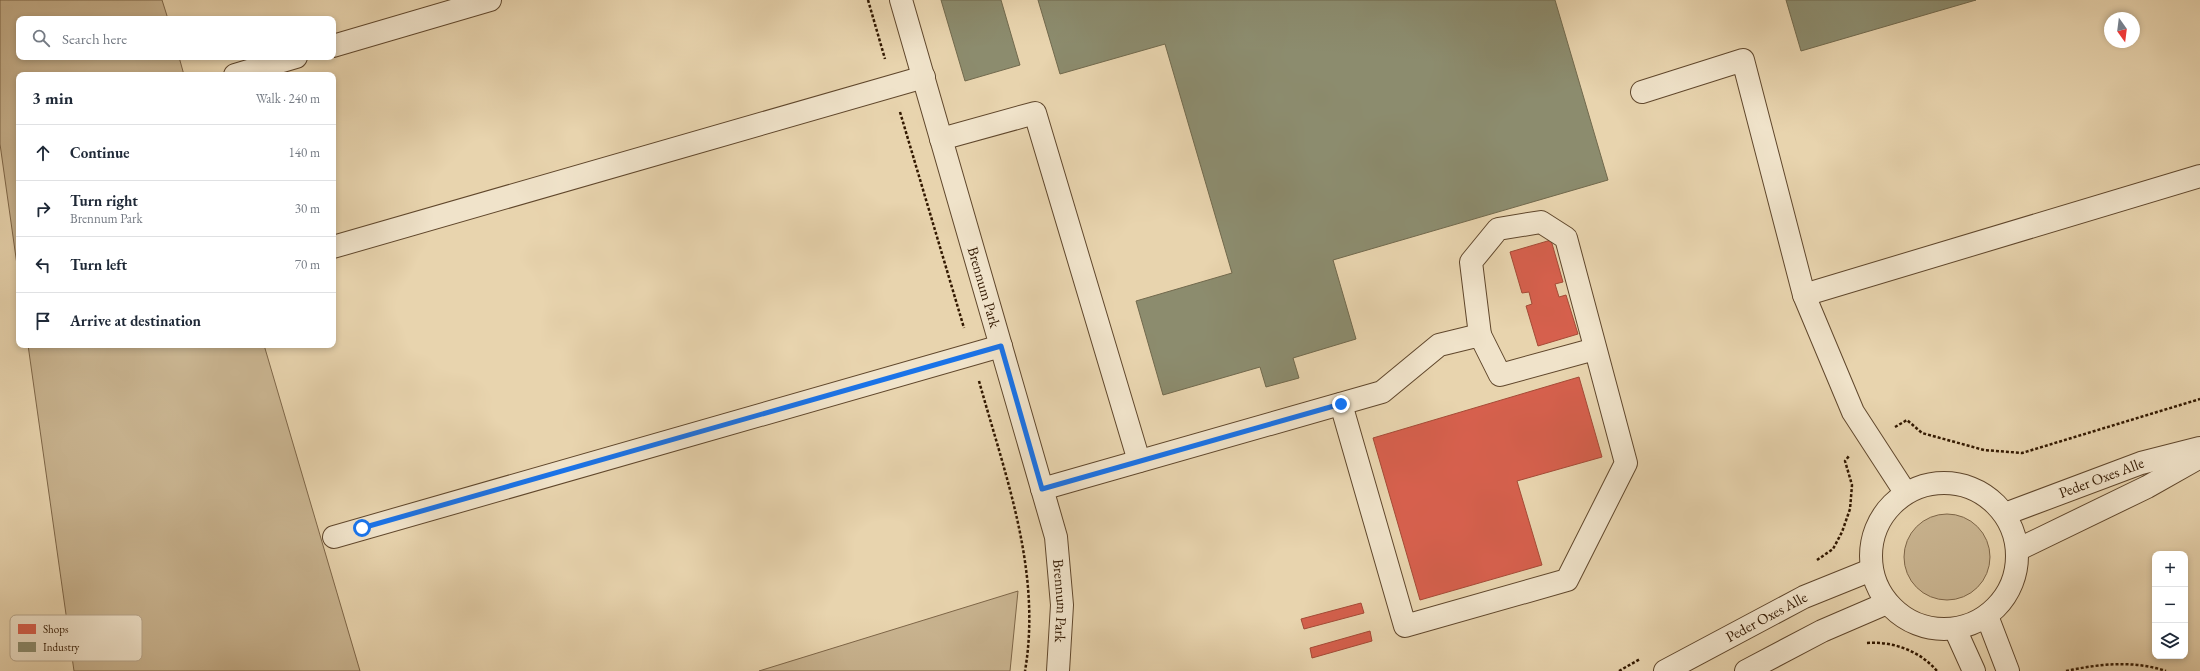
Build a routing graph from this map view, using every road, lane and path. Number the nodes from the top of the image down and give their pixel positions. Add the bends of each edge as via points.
1 (490, 0) edge
2 (901, 0) edge
3 (336, 45) edge
4 (286, 60) edge
5 (245, 72) edge
6 (924, 77) junction
7 (1642, 92) dead end
8 (941, 139) junction
9 (2200, 176) edge
10 (336, 246) edge
11 (1804, 295) junction
12 (1480, 335) junction
13 (1001, 346) junction
14 (1595, 348) junction
15 (1341, 404) junction
16 (2200, 448) edge
17 (2200, 457) edge
18 (1139, 461) junction
19 (1042, 489) junction
20 (1905, 492) junction
21 (2005, 514) junction
22 (334, 537) dead end
23 (2017, 550) junction
24 (1871, 570) junction
25 (1886, 603) junction
26 (1986, 616) junction
27 (1955, 629) junction
28 (1058, 671) edge
29 (1665, 671) edge
30 (1746, 671) edge
31 (1974, 671) edge
32 (2008, 671) edge
33 (2066, 671) edge
34 (2166, 671) edge

1 - 3 street
2 - 6 street, Brennum Park
4 - 5 street
6 - 8 street, Brennum Park
6 - 10 street
7 - 11 street via 1743,60
8 - 13 street, Brennum Park
8 - 18 street via 1035,113
9 - 11 street
11 - 20 street via 1853,412
12 - 14 street via 1500,375
12 - 14 street via 1471,262 1498,229 1541,222 1566,238
12 - 15 street via 1439,345 1382,392
13 - 19 street, Brennum Park
13 - 22 street
14 - 15 street via 1626,463 1568,580 1405,626
15 - 18 street
16 - 21 street, Peder Oxes Alle via 2141,463
17 - 23 street, Peder Oxes Alle
18 - 19 street
19 - 28 street, Brennum Park via 1056,537 1062,605
20 - 21 street via 1926,484 1948,482 1970,487 1990,498
20 - 24 street via 1888,507 1876,526 1870,548
21 - 23 street via 2014,531
23 - 26 street via 2015,575 2004,598
24 - 25 street via 1876,587
24 - 29 street, Peder Oxes Alle via 1804,597
25 - 27 street via 1906,620 1930,629
25 - 30 street via 1822,631
26 - 27 street via 1971,625
26 - 32 street
27 - 31 street
33 - 34 path via 2111,664 2154,667

